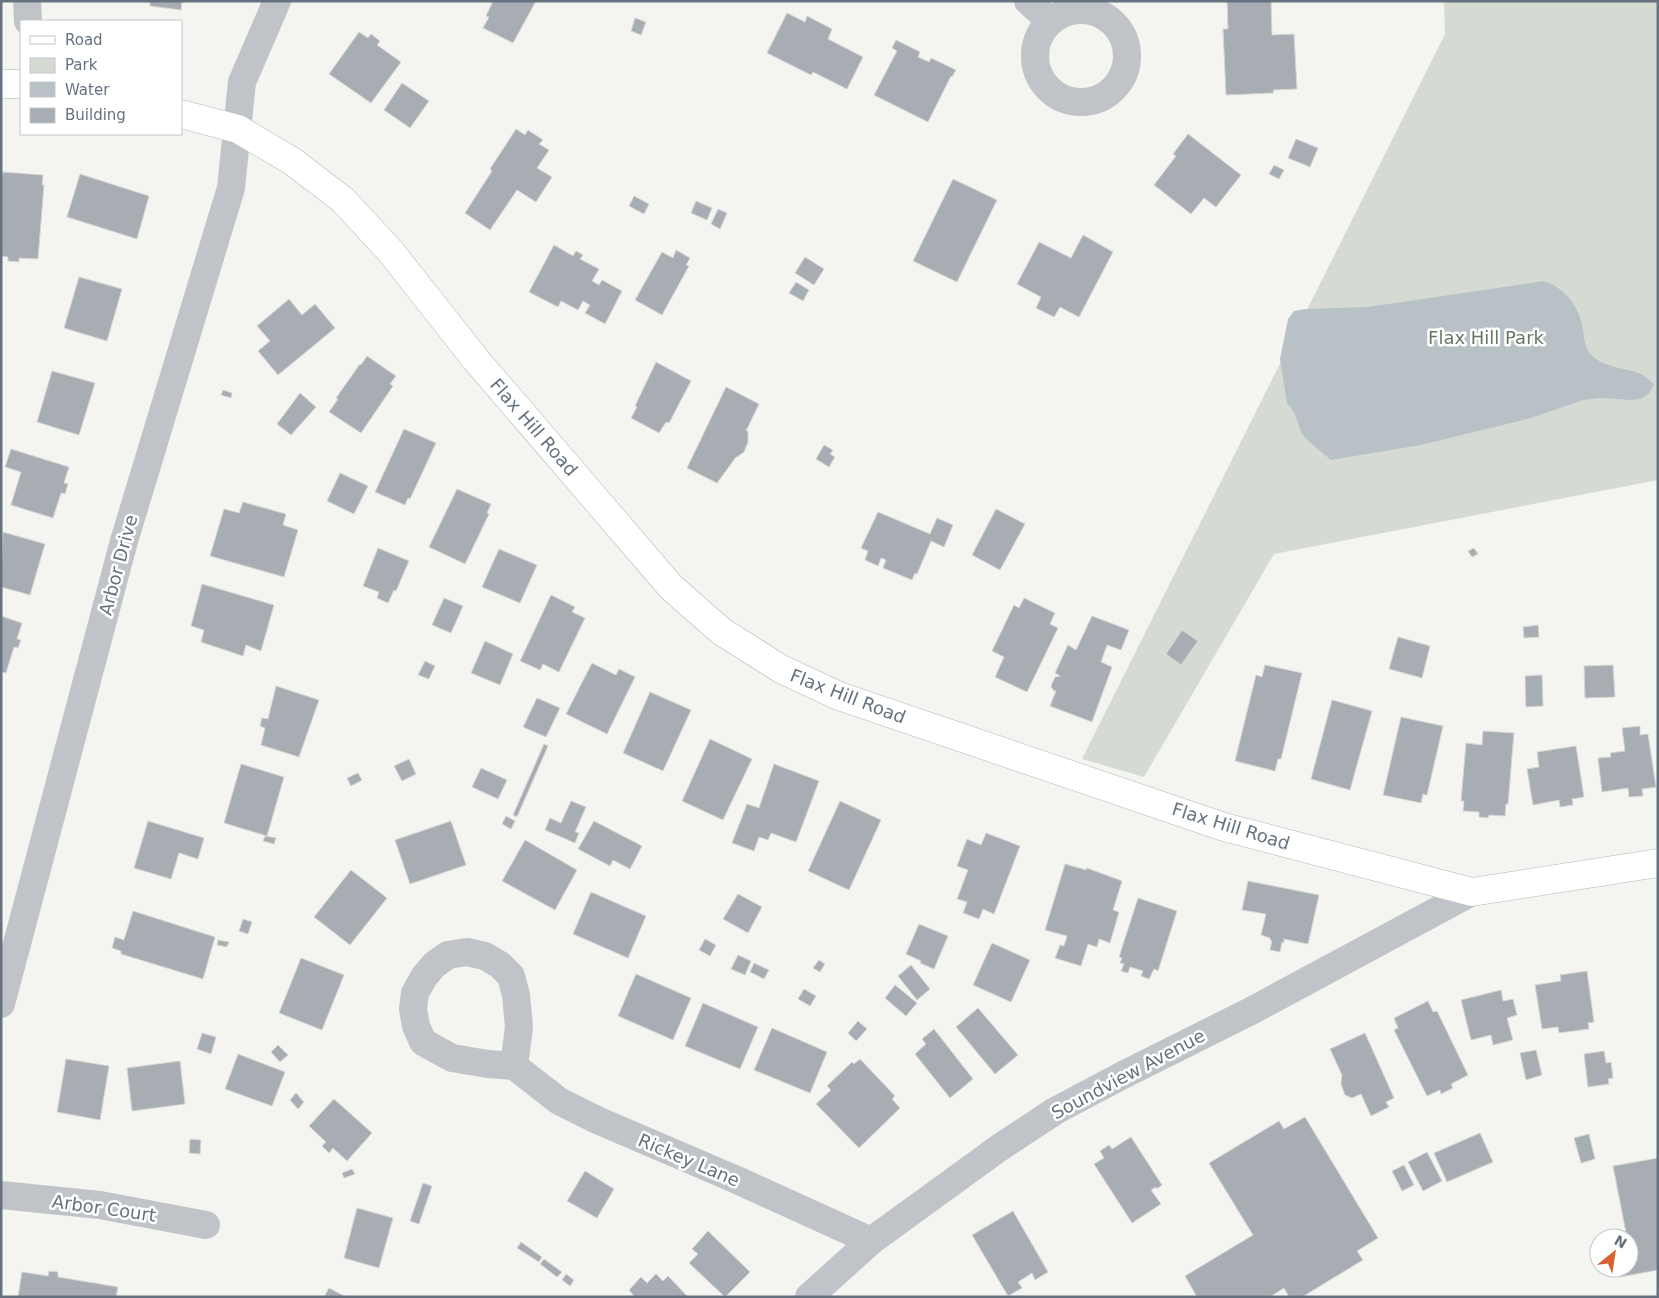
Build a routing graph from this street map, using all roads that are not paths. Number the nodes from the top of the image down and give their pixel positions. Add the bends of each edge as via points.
1 (27, 1) edge
2 (277, 1) edge
3 (1028, 1) edge
4 (28, 20) edge
5 (1050, 21) dead end
6 (1, 84) edge
7 (20, 84) edge
8 (182, 114) edge
9 (238, 129) junction
10 (1658, 863) edge
11 (1472, 892) junction
12 (1, 1004) edge
13 (514, 1066) junction
14 (1, 1195) edge
15 (206, 1225) dead end
16 (871, 1240) junction
17 (809, 1297) edge

1 - 4 street
2 - 9 street, Arbor Drive via 242,82
3 - 5 street
6 - 7 main road
8 - 9 main road, Flax Hill Road
9 - 11 main road, Flax Hill Road via 292,161 343,200 671,587 721,631 781,670 840,696 1224,826
9 - 12 street, Arbor Drive via 231,188 124,541
10 - 11 main road, Flax Hill Road
11 - 16 street, Soundview Avenue via 1251,1011 1055,1111
13 - 13 street via 452,1058 423,1042 413,1009 415,993 424,976 448,955 467,952 484,956 511,976 519,1027
13 - 16 street, Rickey Lane via 559,1101 597,1120
14 - 15 street, Arbor Court via 100,1205
16 - 17 street, Soundview Avenue

